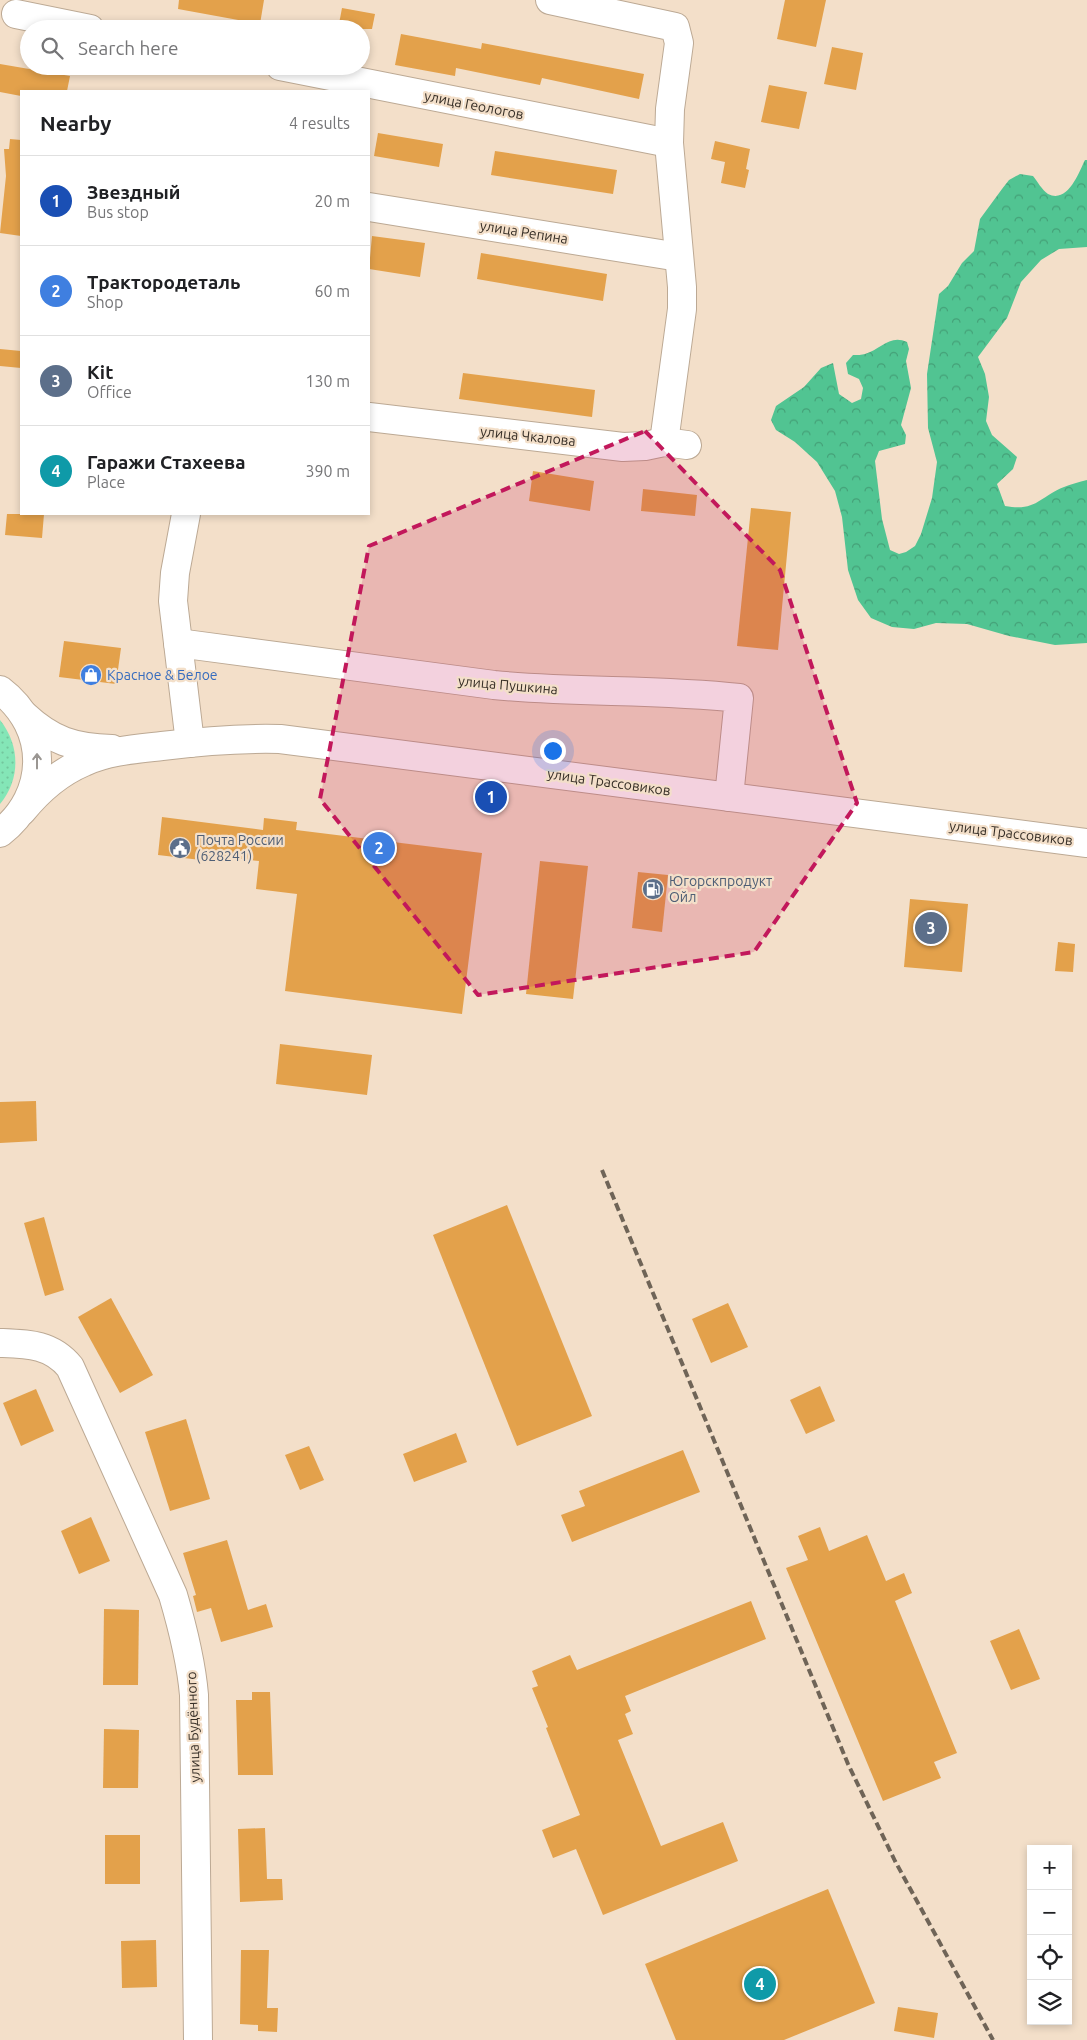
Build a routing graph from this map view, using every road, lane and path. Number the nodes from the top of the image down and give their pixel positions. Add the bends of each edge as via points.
1 (550, 0) edge
2 (16, 14) dead end
3 (46, 20) edge
4 (325, 75) edge
5 (669, 143) junction
6 (370, 207) edge
7 (679, 257) junction
8 (370, 417) edge
9 (186, 515) edge
10 (178, 643) junction
11 (0, 676) edge
12 (14, 704) edge
13 (190, 742) junction
14 (131, 749) junction
15 (729, 797) junction
16 (22, 811) junction
17 (0, 833) edge
18 (1087, 843) edge
19 (0, 1344) edge
20 (198, 2040) edge

1 - 5 street via 675,27 679,43
2 - 3 street
4 - 5 street, улица Геологов
5 - 7 street
6 - 7 street, улица Репина
7 - 8 street, улица Чкалова via 682,310 676,443 623,446
9 - 10 street via 175,573
10 - 13 street
10 - 15 street, улица Пушкина via 537,690 683,692 739,698
11 - 12 street
12 - 14 street via 38,729 56,740 91,747
16 -> 12 street via 33,787 37,759 32,732
13 - 14 street, улица Трассовиков
13 - 15 street, улица Трассовиков via 280,739
14 - 16 street via 97,757 61,774 42,788
15 - 18 street, улица Трассовиков
16 - 17 street
19 - 20 street, улица Будённого via 51,1350 70,1367 173,1595 184,1632 194,1695

